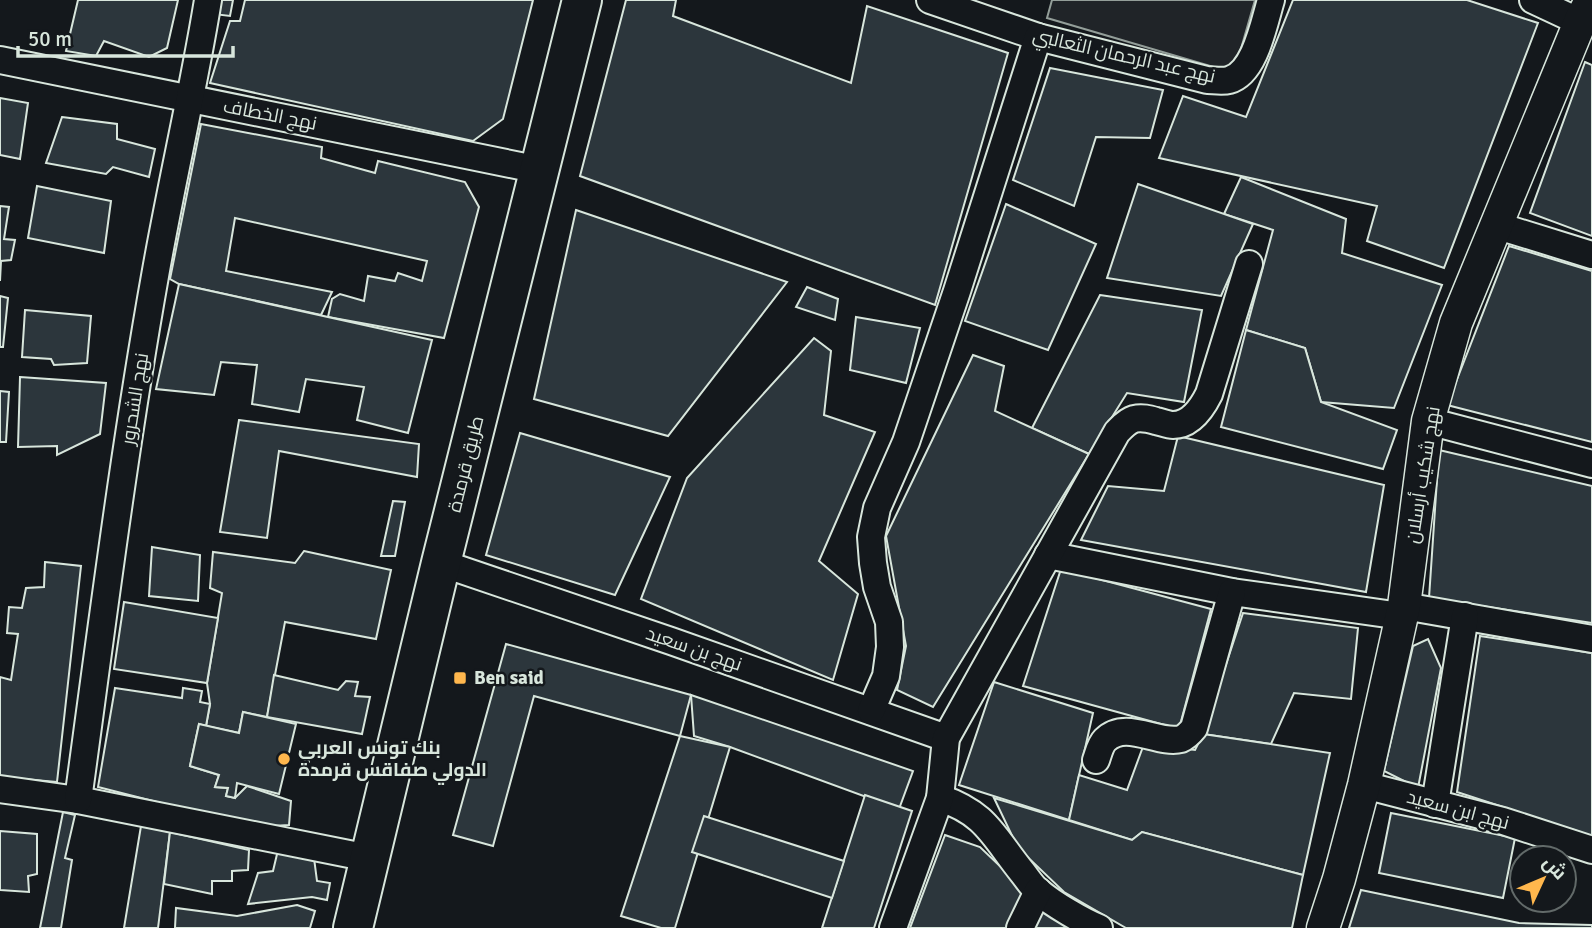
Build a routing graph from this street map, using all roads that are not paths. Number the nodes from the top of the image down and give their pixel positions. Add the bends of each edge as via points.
1 (208, 0) edge
2 (582, 0) edge
3 (930, 0) edge
4 (1271, 0) edge
5 (1533, 0) edge
6 (1586, 11) edge
7 (1038, 37) junction
8 (0, 60) edge
9 (190, 99) junction
10 (540, 170) junction
11 (1495, 225) junction
12 (1592, 255) edge
13 (1249, 264) dead end
14 (1428, 421) junction
15 (1592, 464) edge
16 (1048, 555) junction
17 (441, 564) junction
18 (1232, 592) junction
19 (1403, 611) junction
20 (1465, 616) junction
21 (1592, 639) edge
22 (871, 710) junction
23 (946, 738) junction
24 (1096, 761) dead end
25 (1364, 785) junction
26 (0, 789) edge
27 (940, 798) junction
28 (78, 800) junction
29 (1435, 804) junction
30 (1592, 850) edge
31 (369, 858) junction
32 (1038, 891) junction
33 (353, 928) edge
34 (893, 928) edge
35 (1020, 928) edge
36 (1099, 928) edge
37 (1323, 928) edge

1 - 9 street, نهج الشحرور
2 - 10 main road, طريق قرمدة
3 - 7 street, نهج عبد الرحمان الثعالبي
4 - 7 street, نهج عبد الرحمان الثعالبي via 1245,70 1229,80 1207,79
5 - 6 street
6 - 11 street, نهج شكيب أرسلان
7 - 22 street via 954,302 906,442 877,508 871,537 873,564 890,647 886,676
8 - 9 street, نهج الخطاف
9 - 10 street, نهج الخطاف
9 - 28 street, نهج الشحرور via 127,449
10 - 17 main road, طريق قرمدة
11 - 12 street
11 - 14 street, نهج شكيب أرسلان via 1456,323
13 - 16 street via 1203,406 1184,422 1173,425 1134,419 1116,432
14 - 15 street
14 - 19 street, نهج شكيب أرسلان
16 - 18 street
16 - 23 street
17 - 22 street, نهج بن سعيد
17 - 31 main road, طريق قرمدة
18 - 19 street
18 - 24 street via 1194,729 1181,739 1116,733 1104,741
19 - 20 street
19 - 25 street, نهج شكيب أرسلان
20 - 21 street
20 - 29 street
22 - 23 street, نهج بن سعيد
23 - 27 street
25 - 29 street, نهج ابن سعيد
25 - 37 street, نهج شكيب أرسلان
26 - 28 street
27 - 32 street via 973,813 987,826
27 - 34 street
28 - 31 street
29 - 30 street, نهج ابن سعيد
31 - 33 main road, طريق قرمدة
32 - 35 street
32 - 36 street

